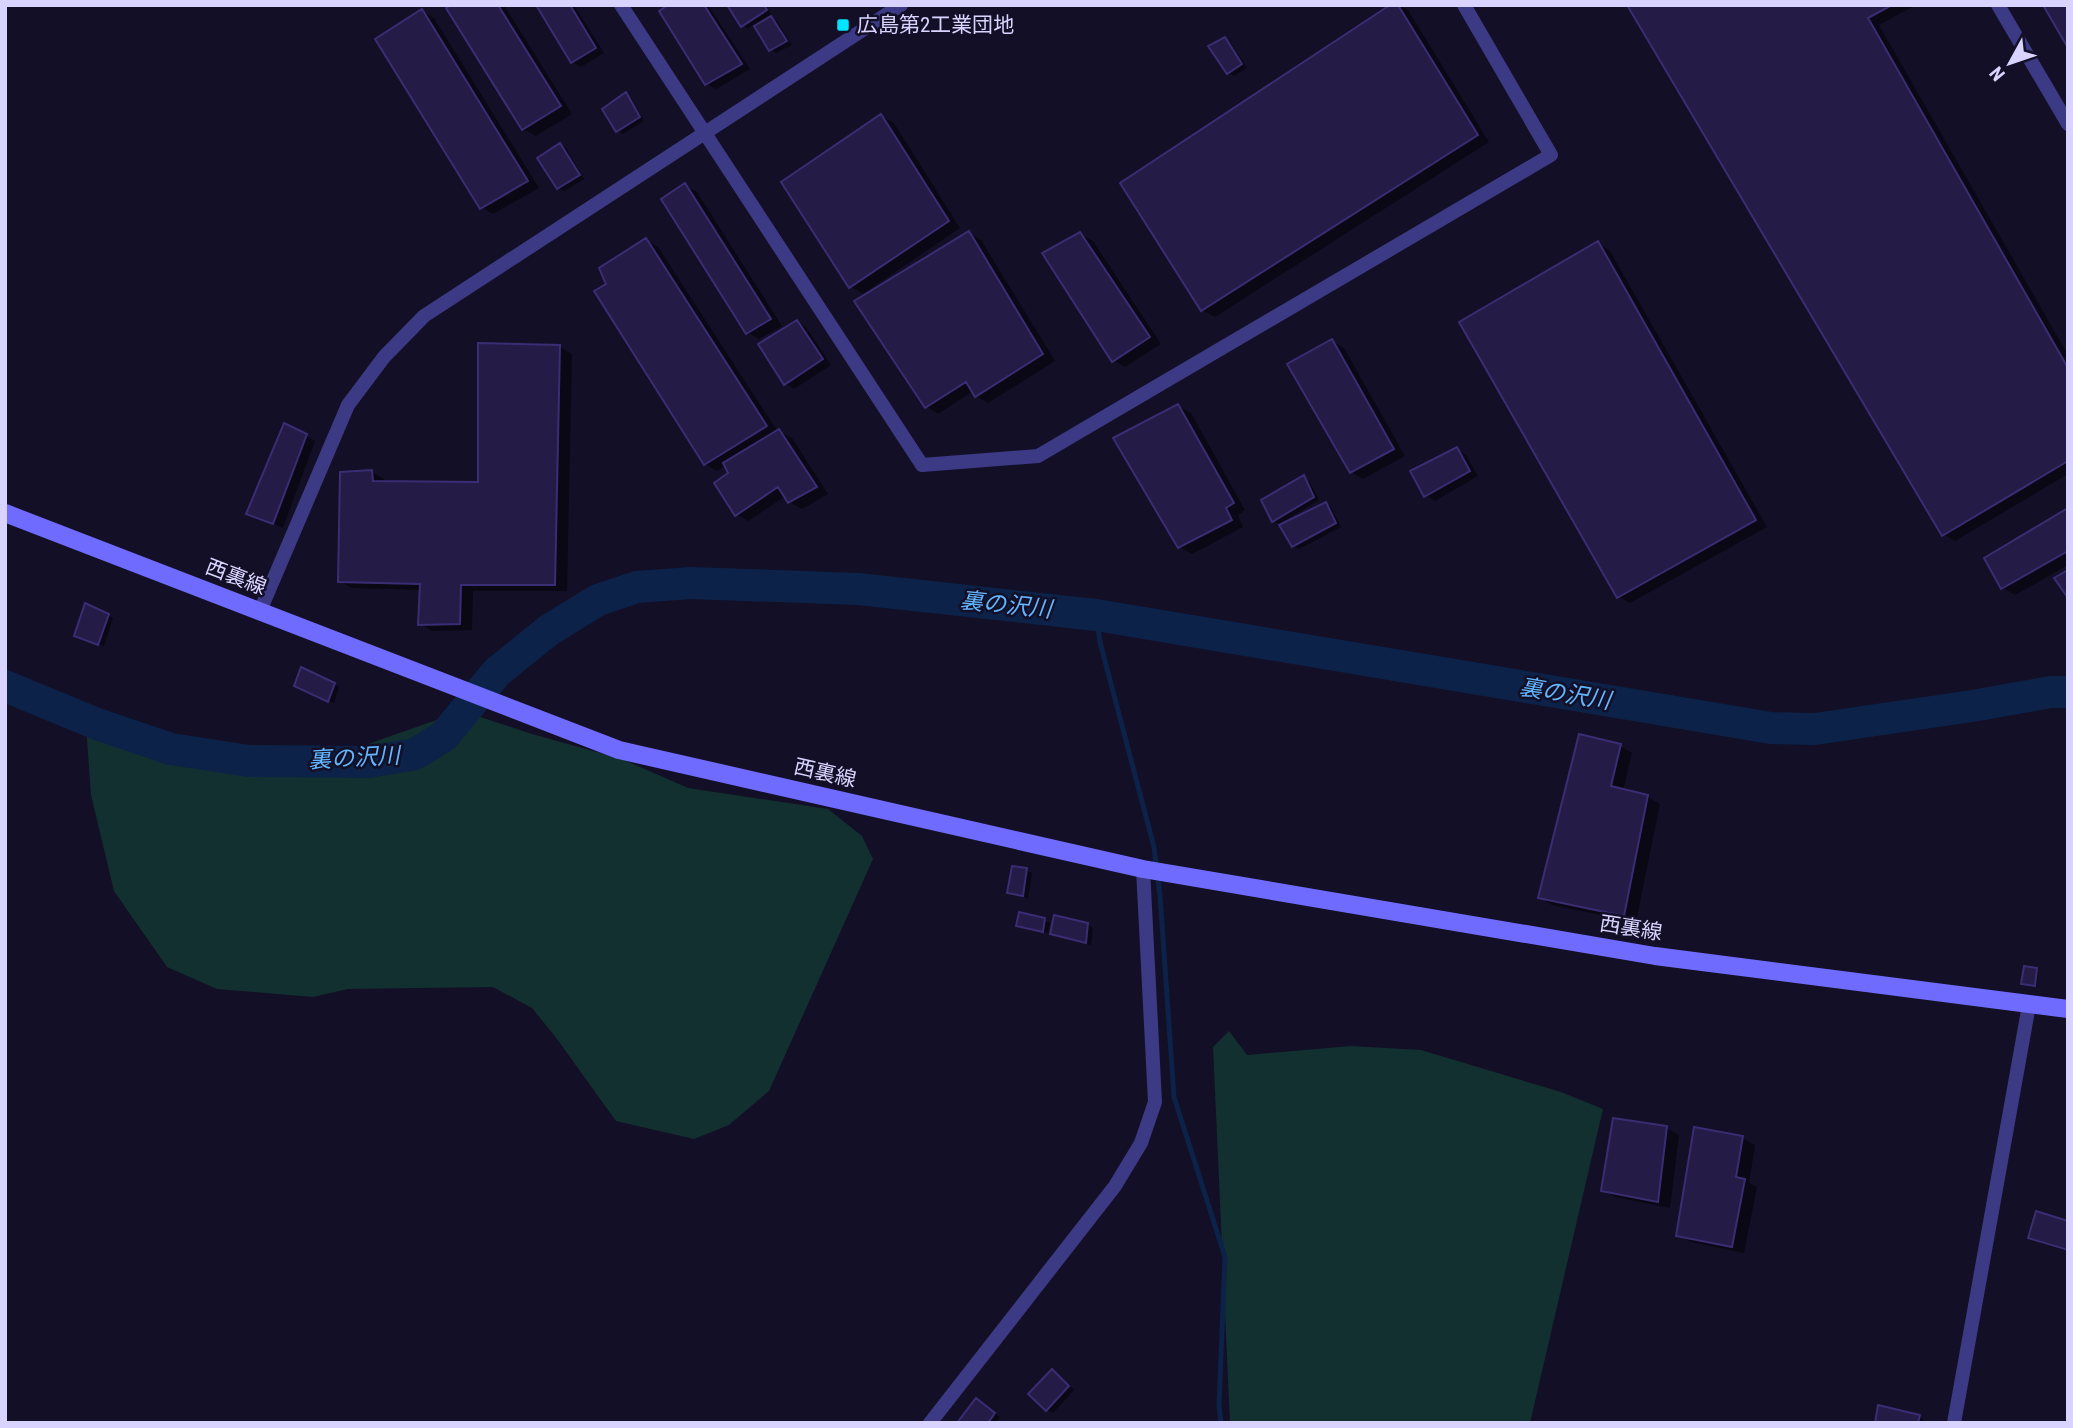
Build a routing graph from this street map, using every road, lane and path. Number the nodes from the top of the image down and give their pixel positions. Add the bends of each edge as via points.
1 (621, 5) edge
2 (901, 5) edge
3 (1464, 5) edge
4 (1998, 5) edge
5 (2068, 124) edge
6 (703, 133) junction
7 (5, 513) edge
8 (260, 611) junction
9 (1143, 869) junction
10 (2029, 1005) junction
11 (2068, 1009) edge
12 (930, 1423) edge
13 (1954, 1423) edge

1 - 6 street
2 - 6 street
3 - 6 street via 1551,155 1038,456 922,465
4 - 5 street
6 - 8 street via 424,316 384,357 348,405
7 - 8 street, 西裏線
8 - 9 street, 西裏線 via 618,750
9 - 10 street, 西裏線 via 1655,956
9 - 12 street via 1155,1102 1141,1143 1115,1186
10 - 11 street, 西裏線
10 - 13 street

